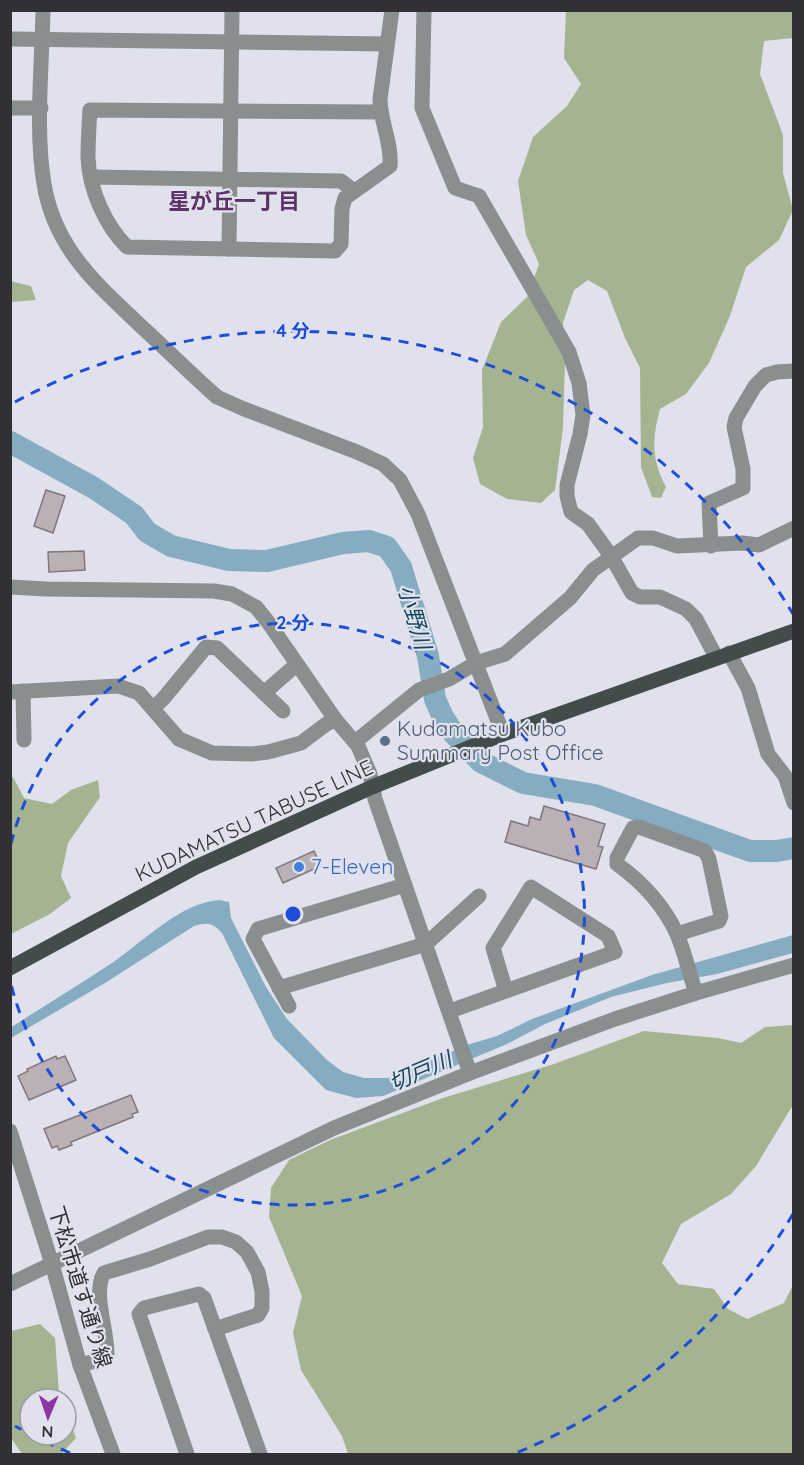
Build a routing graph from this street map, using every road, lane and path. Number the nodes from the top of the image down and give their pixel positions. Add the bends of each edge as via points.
1 (43, 10) edge
2 (232, 10) edge
3 (392, 10) edge
4 (424, 10) edge
5 (10, 39) edge
6 (42, 40) junction
7 (232, 42) junction
8 (387, 44) junction
9 (10, 108) edge
10 (41, 108) junction
11 (231, 111) junction
12 (380, 112) junction
13 (91, 177) junction
14 (230, 180) junction
15 (354, 191) junction
16 (229, 249) junction
17 (793, 371) edge
18 (794, 528) edge
19 (711, 546) junction
20 (611, 556) junction
21 (10, 587) edge
22 (794, 631) edge
23 (722, 655) junction
24 (476, 663) junction
25 (296, 665) junction
26 (17, 692) edge
27 (264, 693) junction
28 (153, 708) junction
29 (283, 711) dead end
30 (336, 719) junction
31 (504, 734) junction
32 (24, 740) dead end
33 (355, 742) junction
34 (372, 787) junction
35 (794, 803) edge
36 (405, 885) junction
37 (479, 896) dead end
38 (677, 934) junction
39 (426, 944) junction
40 (794, 965) edge
41 (10, 968) edge
42 (694, 987) junction
43 (279, 988) junction
44 (506, 991) junction
45 (289, 1006) dead end
46 (450, 1011) junction
47 (468, 1069) junction
48 (10, 1131) edge
49 (52, 1264) junction
50 (10, 1284) edge
51 (215, 1329) junction
52 (80, 1365) junction
53 (113, 1455) edge
54 (187, 1455) edge
55 (260, 1455) edge

1 - 6 street
2 - 7 street
3 - 8 street
4 - 20 street via 422,108 454,188 479,196 569,352 579,383 583,415 567,496 572,512 588,524
5 - 6 street
6 - 7 street
6 - 10 street
7 - 8 street
7 - 11 street
8 - 12 street
9 - 10 street
10 - 24 street via 40,150 51,212 82,269 218,397 383,464 400,480 418,514
11 - 12 street
11 - 13 street via 90,110
11 - 14 street
12 - 15 street via 390,166
13 - 14 street
13 - 16 street via 103,213 127,247
14 - 15 street via 341,182
14 - 16 street
15 - 16 street via 345,198 341,244 335,251
17 - 19 street via 765,375 736,418 743,488 709,503
18 - 19 street via 759,545
19 - 20 street via 676,546 653,538 638,538
20 - 23 street via 632,593 660,597 686,609
20 - 24 street via 506,654
21 - 25 street via 232,594 256,607
22 - 23 main road, KUDAMATSU TABUSE LINE
23 - 31 main road, KUDAMATSU TABUSE LINE
23 - 35 street via 747,688 768,754 785,776
24 - 31 street
24 - 33 street via 419,690
25 - 27 street
25 - 30 street
26 - 28 street via 118,686 139,693
26 - 32 street
27 - 28 street via 217,648 206,647
27 - 29 street
28 - 30 street via 178,739 212,753 252,754 301,743
30 - 33 street
31 - 34 main road, KUDAMATSU TABUSE LINE
33 - 34 street
34 - 36 street
34 - 41 main road, KUDAMATSU TABUSE LINE via 196,867
36 - 39 street
36 - 43 street via 258,929 253,939
37 - 39 street
38 - 38 street via 663,909 617,864 633,828 705,851 709,859 719,921
38 - 42 street
39 - 43 street
39 - 46 street
40 - 42 street
42 - 47 street via 615,1019
43 - 45 street
44 - 44 street via 493,948 531,887 608,936 615,952
44 - 46 street
46 - 47 street
47 - 49 street via 334,1128
48 - 49 street, 下松市道す通り線
49 - 50 street
49 - 52 street, 下松市道す通り線
51 - 52 street via 258,1315 262,1291 258,1272 247,1252 236,1242 208,1237 104,1273 99,1285 107,1355
51 - 54 street via 199,1294 144,1308 139,1314
51 - 55 street
52 - 53 street, 下松市道す通り線

